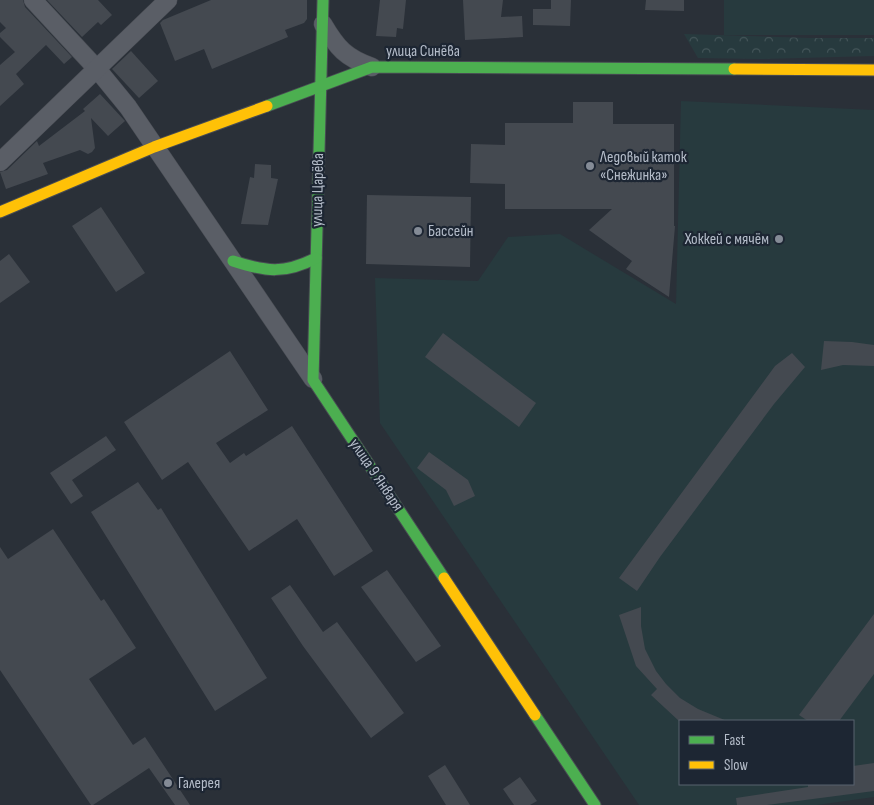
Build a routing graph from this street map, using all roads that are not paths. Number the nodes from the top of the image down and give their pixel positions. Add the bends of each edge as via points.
1 (33, 0) edge
2 (168, 0) edge
3 (323, 0) edge
4 (323, 24) junction
5 (372, 67) junction
6 (97, 69) junction
7 (874, 70) edge
8 (321, 87) junction
9 (154, 148) junction
10 (0, 162) edge
11 (0, 212) edge
12 (316, 258) junction
13 (233, 261) junction
14 (313, 380) junction
15 (594, 805) edge

1 - 6 street, улица 9 Января
2 - 6 street
3 - 4 main road, улица Царёва
4 - 5 street via 343,52
4 - 8 main road, улица Царёва
5 - 7 main road, улица Синёва
5 - 8 main road, улица Синёва
6 - 9 street, улица 9 Января via 128,107
6 - 10 street
8 - 9 main road, улица Синёва
8 - 12 main road, улица Царёва
9 - 11 main road, улица Синёва
9 - 13 street, улица 9 Января
12 - 13 main road via 303,266 277,272 258,270
12 - 14 main road, улица Царёва
13 - 14 street, улица 9 Января
14 - 15 main road, улица 9 Января

